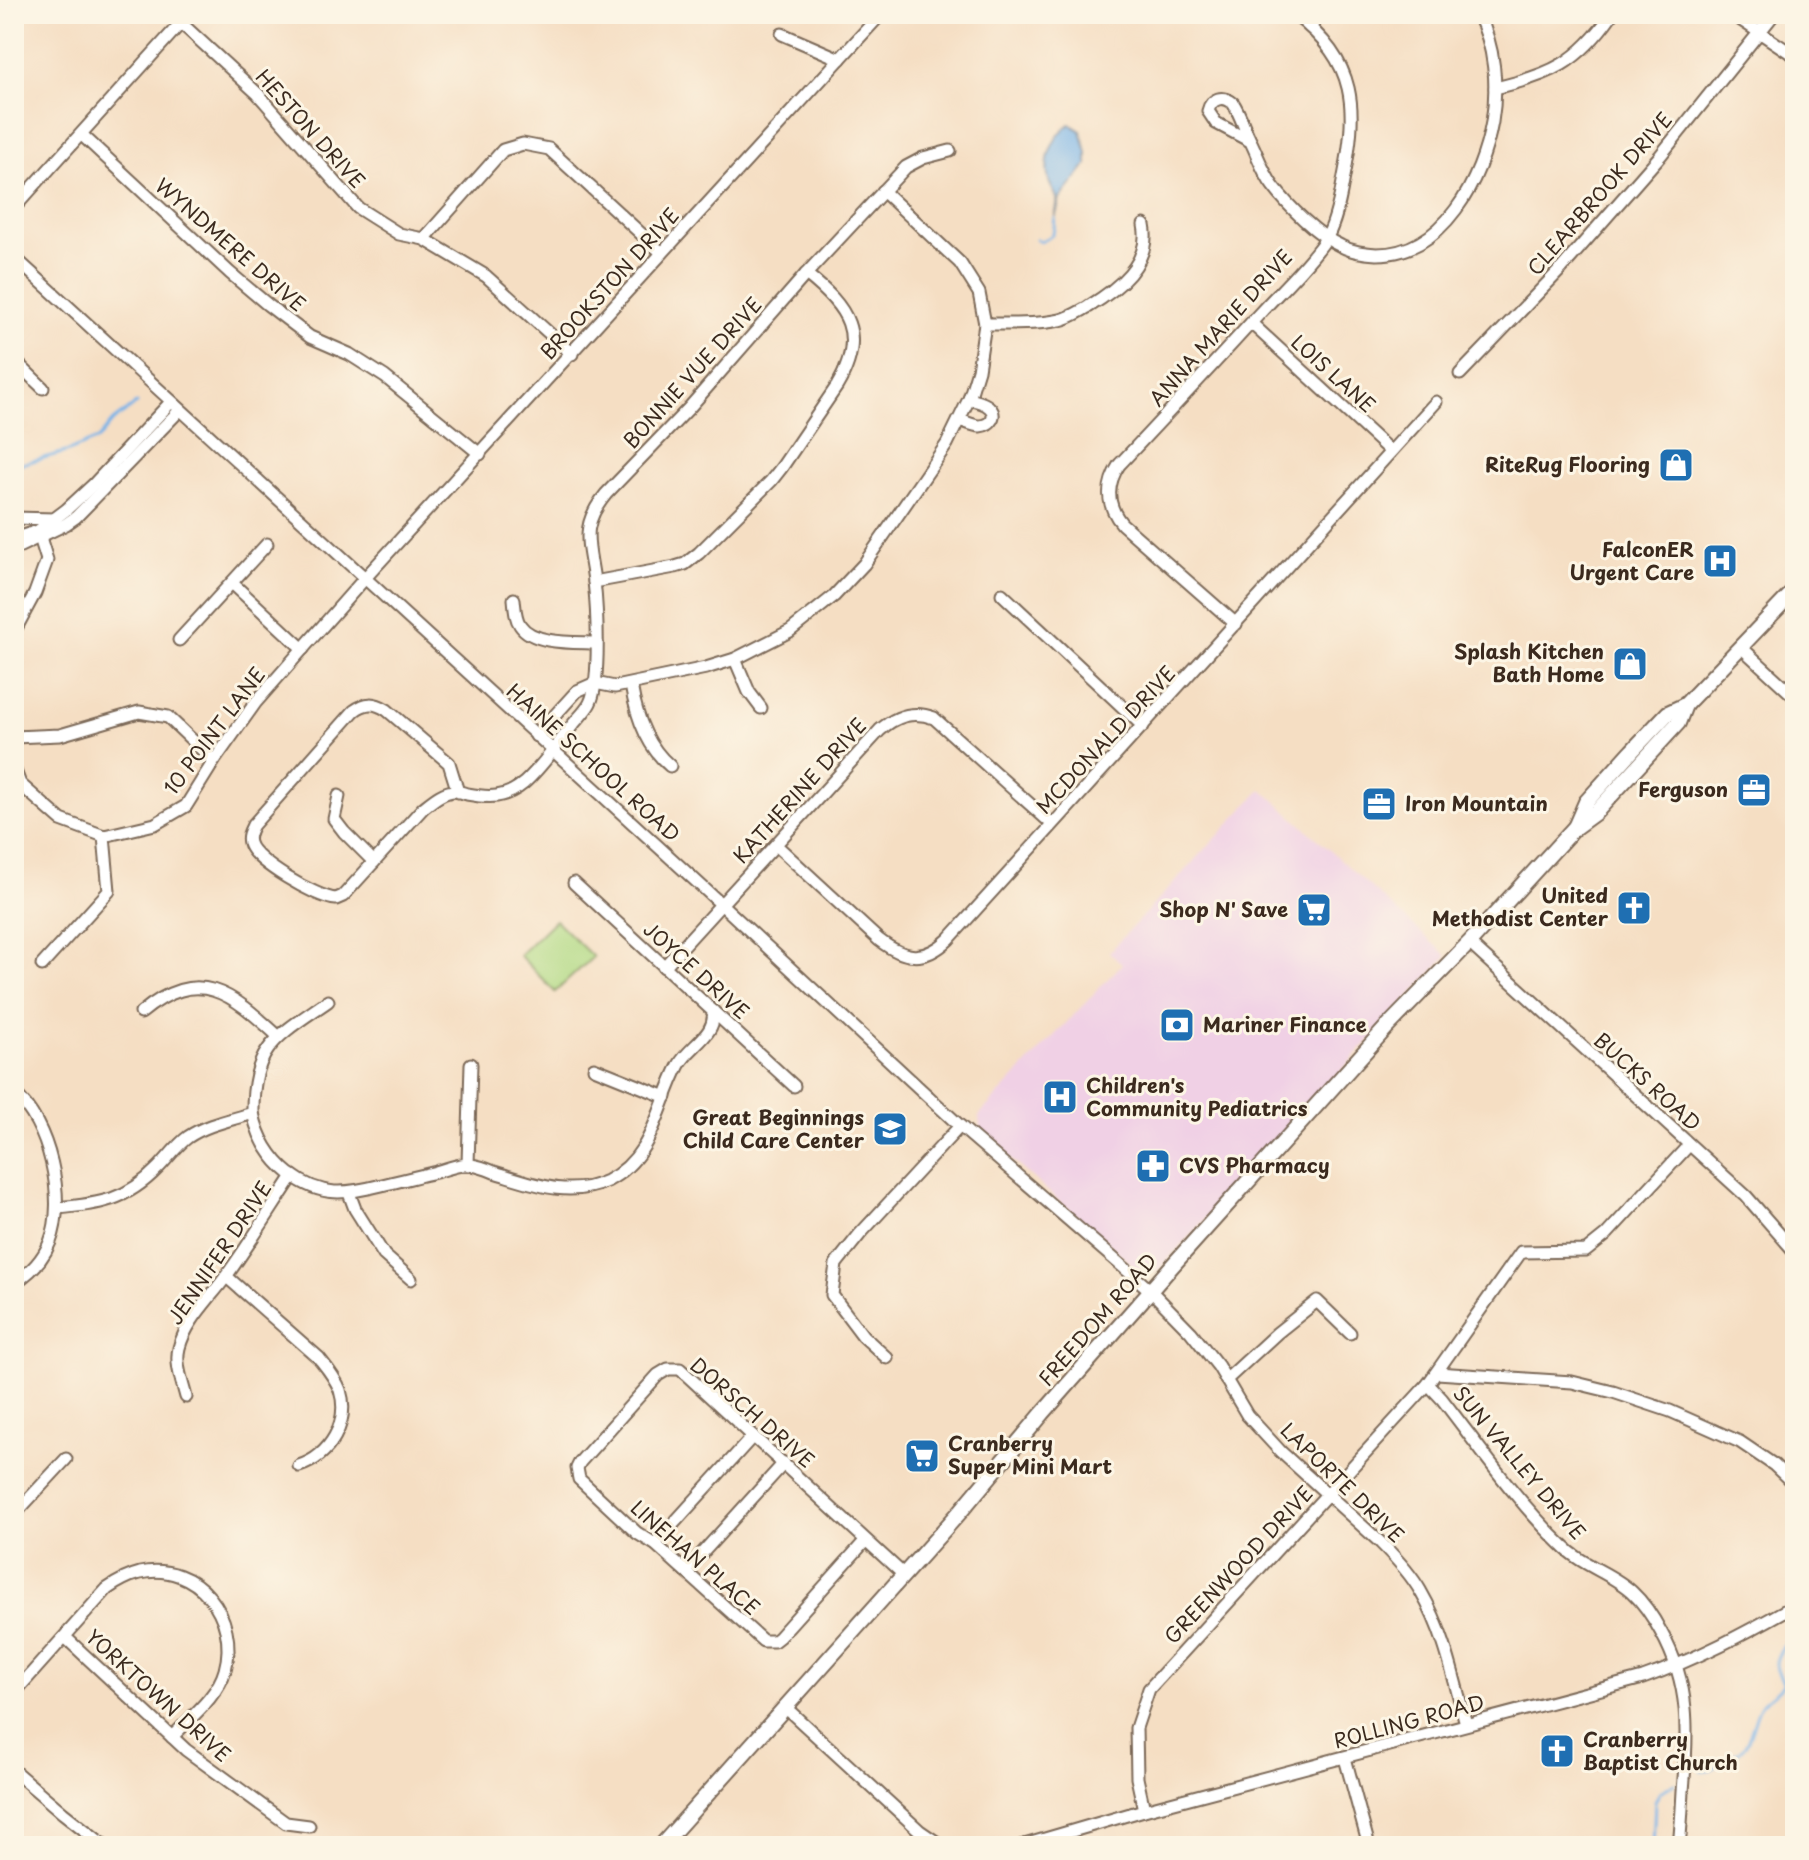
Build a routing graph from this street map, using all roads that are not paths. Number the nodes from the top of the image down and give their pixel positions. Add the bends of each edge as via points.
1 (881, 14) edge
2 (1294, 14) edge
3 (1321, 14) edge
4 (1478, 14) edge
5 (1612, 14) edge
6 (1732, 14) edge
7 (1774, 14) edge
8 (185, 18) edge
9 (1310, 27) junction
10 (1760, 32) junction
11 (782, 34) dead end
12 (1795, 56) edge
13 (840, 59) junction
14 (1495, 88) junction
15 (82, 135) junction
16 (1250, 141) dead end
17 (950, 151) dead end
18 (883, 191) junction
19 (14, 208) edge
20 (1144, 225) dead end
21 (1327, 237) junction
22 (424, 239) junction
23 (662, 253) junction
24 (14, 257) edge
25 (806, 274) junction
26 (1251, 323) junction
27 (985, 324) junction
28 (572, 354) junction
29 (14, 360) edge
30 (1460, 374) dead end
31 (43, 388) dead end
32 (969, 399) junction
33 (1436, 402) dead end
34 (176, 406) junction
35 (959, 420) junction
36 (1390, 451) junction
37 (480, 454) junction
38 (14, 518) edge
39 (56, 519) junction
40 (39, 534) junction
41 (14, 539) edge
42 (267, 544) dead end
43 (14, 549) edge
44 (365, 578) junction
45 (594, 582) junction
46 (232, 583) junction
47 (1795, 590) edge
48 (1002, 594) dead end
49 (514, 599) dead end
50 (1236, 624) junction
51 (14, 632) edge
52 (179, 640) dead end
53 (596, 643) junction
54 (1741, 647) junction
55 (303, 649) junction
56 (735, 659) junction
57 (595, 683) junction
58 (631, 685) junction
59 (1795, 697) edge
60 (761, 708) dead end
61 (1143, 726) junction
62 (536, 736) junction
63 (14, 737) edge
64 (554, 751) junction
65 (214, 761) junction
66 (670, 766) dead end
67 (14, 768) edge
68 (458, 792) junction
69 (339, 796) dead end
70 (1052, 824) junction
71 (104, 836) junction
72 (776, 845) junction
73 (374, 862) junction
74 (574, 883) dead end
75 (721, 904) junction
76 (1469, 943) junction
77 (42, 965) dead end
78 (664, 967) junction
79 (328, 1001) dead end
80 (713, 1011) junction
81 (141, 1013) dead end
82 (278, 1036) junction
83 (471, 1064) dead end
84 (594, 1068) dead end
85 (794, 1086) dead end
86 (14, 1093) edge
87 (666, 1097) junction
88 (253, 1113) junction
89 (960, 1126) junction
90 (1689, 1145) junction
91 (468, 1164) junction
92 (293, 1176) junction
93 (349, 1193) junction
94 (57, 1208) junction
95 (1795, 1252) edge
96 (227, 1277) junction
97 (411, 1279) dead end
98 (14, 1283) edge
99 (1151, 1291) junction
100 (1350, 1333) dead end
101 (887, 1358) dead end
102 (1437, 1373) junction
103 (1226, 1380) junction
104 (1428, 1384) junction
105 (186, 1397) dead end
106 (753, 1436) junction
107 (66, 1459) dead end
108 (580, 1462) joint
109 (784, 1463) junction
110 (299, 1466) dead end
111 (1795, 1485) edge
112 (1328, 1495) junction
113 (14, 1515) edge
114 (866, 1540) junction
115 (655, 1544) junction
116 (686, 1571) junction
117 (904, 1575) junction
118 (1795, 1605) edge
119 (65, 1637) junction
120 (1677, 1666) junction
121 (14, 1693) edge
122 (786, 1708) junction
123 (1466, 1724) junction
124 (172, 1737) junction
125 (1345, 1758) junction
126 (14, 1771) edge
127 (1144, 1810) junction
128 (309, 1826) dead end
129 (105, 1846) edge
130 (661, 1846) edge
131 (942, 1846) edge
132 (1021, 1846) edge
133 (1369, 1846) edge
134 (1679, 1846) edge

1 - 13 street, BROOKSTON DRIVE
2 - 9 street, ANNA MARIE DRIVE
3 - 9 street
4 - 14 street via 1490,46
5 - 14 street via 1590,43 1562,65
6 - 10 street
7 - 10 street, CLEARBROOK DRIVE
8 - 15 street
8 - 22 street, HESTON DRIVE via 358,208 399,234
9 - 21 street, ANNA MARIE DRIVE via 1338,60 1352,110 1343,183
10 - 12 street
10 - 30 street, CLEARBROOK DRIVE via 1571,258
11 - 13 street
13 - 23 street, BROOKSTON DRIVE
14 - 21 street via 1482,160 1460,204 1439,229 1411,247 1383,254 1353,250
15 - 19 street
15 - 37 street, WYNDMERE DRIVE via 268,305 310,337 385,377
16 - 21 street via 1274,187
17 - 18 street, BONNIE VUE DRIVE via 915,160
18 - 25 street, BONNIE VUE DRIVE
18 - 27 street via 965,268 979,292
20 - 27 street via 1140,258 1104,297 1062,320
21 - 26 street, ANNA MARIE DRIVE
22 - 23 street via 503,150 523,144 549,149
22 - 28 street, HESTON DRIVE via 486,276
23 - 28 street, BROOKSTON DRIVE
24 - 34 street, HAINE SCHOOL ROAD
25 - 45 street, BONNIE VUE DRIVE via 595,508 587,540
25 - 45 street via 839,303 849,322 851,343 843,376 790,456 692,560
26 - 36 street, LOIS LANE
26 - 50 street, ANNA MARIE DRIVE via 1119,465 1109,487 1112,509 1122,524
27 - 32 street
28 - 37 street, BROOKSTON DRIVE
29 - 31 street
32 - 35 street
32 - 35 street via 987,405 994,417 983,426
33 - 36 street, MCDONALD DRIVE
34 - 39 street
34 - 40 street via 76,517
34 - 44 street, HAINE SCHOOL ROAD
35 - 56 street via 888,531 848,582 790,631
36 - 50 street, MCDONALD DRIVE
37 - 44 street, BROOKSTON DRIVE
38 - 39 street
39 - 40 street
40 - 41 street
40 - 43 street
40 - 51 street via 47,560
42 - 46 street
44 - 55 street, 10 POINT LANE
44 - 62 street, HAINE SCHOOL ROAD
45 - 53 street, BONNIE VUE DRIVE
46 - 52 street
46 - 55 street
47 - 54 main road, FREEDOM ROAD
48 - 61 street
49 - 53 street via 518,623 532,635
50 - 61 street, MCDONALD DRIVE
53 - 57 street, BONNIE VUE DRIVE
54 - 59 street
54 - 76 main road, FREEDOM ROAD via 1616,768 1586,802 1574,828
55 - 65 street, 10 POINT LANE
56 - 58 street
56 - 60 street
57 - 58 street
57 - 62 street via 577,691
57 - 64 street, BONNIE VUE DRIVE via 591,702
58 - 66 street via 648,741
61 - 70 street, MCDONALD DRIVE
62 - 64 street, HAINE SCHOOL ROAD
63 - 65 street via 60,735 139,712 168,717
64 - 68 street, BONNIE VUE DRIVE via 511,793 489,798
64 - 75 street, HAINE SCHOOL ROAD
65 - 71 street, 10 POINT LANE via 186,806 155,824
67 - 71 street via 20,784 61,820
68 - 73 street via 444,793 423,808
68 - 73 street via 449,763 387,710 371,703 354,711 253,825 249,844 264,863 328,899 343,896
69 - 73 street via 334,819
70 - 72 street, KATHERINE DRIVE via 934,718 914,714 880,730
70 - 72 street, MCDONALD DRIVE via 949,939 935,950 912,956 879,940
71 - 77 street via 109,891
72 - 75 street, KATHERINE DRIVE
74 - 78 street, JOYCE DRIVE
75 - 78 street, KATHERINE DRIVE
75 - 89 street, HAINE SCHOOL ROAD
76 - 90 street, BUCKS ROAD
76 - 99 main road, FREEDOM ROAD
78 - 80 street, JOYCE DRIVE
79 - 82 street
80 - 85 street, JOYCE DRIVE
80 - 87 street via 712,1027 681,1061
81 - 82 street via 170,993 196,987 215,990 251,1011
82 - 88 street via 259,1066
83 - 91 street
84 - 87 street
86 - 94 street via 26,1104 45,1141
87 - 91 street via 637,1157 617,1175 591,1187 550,1188
88 - 92 street via 263,1143
88 - 94 street via 190,1135 128,1192 98,1204
89 - 99 street, HAINE SCHOOL ROAD
89 - 101 street via 836,1264 832,1295
90 - 95 street, BUCKS ROAD via 1746,1196
90 - 102 street, GREENWOOD DRIVE via 1586,1251 1521,1252
91 - 93 street
92 - 93 street via 326,1192
92 - 96 street, JENNIFER DRIVE
93 - 97 street via 384,1255
94 - 98 street via 46,1252
96 - 105 street, JENNIFER DRIVE via 202,1307 180,1347
96 - 110 street via 319,1358 340,1390 343,1406 335,1437 320,1456
99 - 103 street, LAPORTE DRIVE via 1191,1332
99 - 117 main road, FREEDOM ROAD
100 - 103 street via 1317,1301
102 - 104 street, GREENWOOD DRIVE
102 - 111 street via 1572,1382 1613,1392 1740,1442
103 - 112 street, LAPORTE DRIVE via 1247,1415
104 - 112 street, GREENWOOD DRIVE
104 - 120 street, SUN VALLEY DRIVE via 1562,1546 1644,1604
106 - 108 street, DORSCH DRIVE via 680,1369 668,1369
106 - 109 street, DORSCH DRIVE
106 - 115 street
107 - 113 street
108 - 115 street, LINEHAN PLACE via 579,1479
109 - 114 street, DORSCH DRIVE
109 - 116 street
112 - 123 street, LAPORTE DRIVE via 1381,1543 1420,1589 1441,1633
112 - 127 street, GREENWOOD DRIVE via 1149,1689 1136,1728
114 - 116 street, LINEHAN PLACE via 774,1641 763,1641
114 - 117 street, DORSCH DRIVE
115 - 116 street, LINEHAN PLACE
117 - 122 main road, FREEDOM ROAD
118 - 120 street, ROLLING ROAD
119 - 121 street
119 - 124 street, YORKTOWN DRIVE
119 - 124 street via 107,1589 129,1577 165,1573 199,1587 226,1626 227,1661 218,1688
120 - 123 street, ROLLING ROAD
120 - 134 street, SUN VALLEY DRIVE via 1688,1727
122 - 130 main road, FREEDOM ROAD
122 - 131 street
123 - 125 street, ROLLING ROAD
124 - 128 street, YORKTOWN DRIVE via 286,1823
125 - 127 street, ROLLING ROAD
125 - 133 street
126 - 129 street
127 - 132 street, ROLLING ROAD

